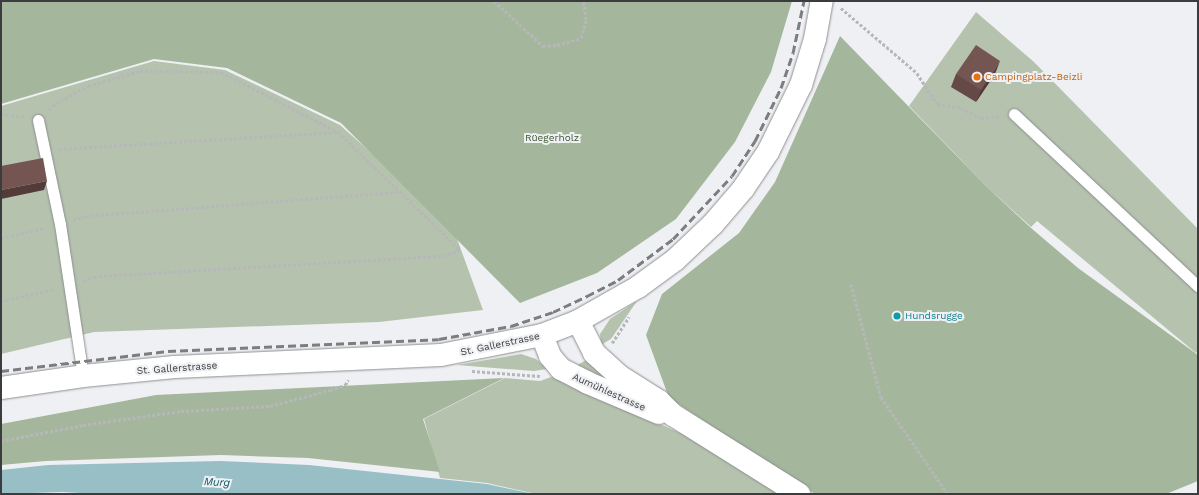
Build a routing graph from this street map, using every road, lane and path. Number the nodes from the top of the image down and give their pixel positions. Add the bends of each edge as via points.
1 (494, 1) edge
2 (583, 1) edge
3 (832, 5) edge
4 (1, 114) edge
5 (1014, 114) joint
6 (38, 120) junction
7 (338, 132) junction
8 (45, 150) junction
9 (400, 192) junction
10 (60, 224) junction
11 (1, 238) edge
12 (70, 284) junction
13 (851, 284) dead end
14 (1198, 286) edge
15 (1, 301) edge
16 (633, 312) dead end
17 (578, 321) junction
18 (542, 336) junction
19 (594, 353) junction
20 (561, 369) junction
21 (467, 371) dead end
22 (83, 376) junction
23 (342, 377) dead end
24 (1, 388) edge
25 (673, 415) junction
26 (1, 441) edge
27 (799, 494) edge
28 (948, 494) edge

1 - 2 path via 544,46 557,46 581,38 586,20
3 - 5 path via 917,73 937,104 961,108 981,118
3 - 17 main road, St. Gallerstrasse via 815,39 801,85 768,152 743,189 713,224 675,260 638,287
4 - 6 path
5 - 14 lane
6 - 7 path via 56,103 88,86 140,71 221,72
6 - 8 lane
7 - 8 path
7 - 9 path
8 - 10 lane
9 - 10 path via 86,216
9 - 12 path via 460,250 446,256 96,277
10 - 11 path
10 - 12 lane
12 - 15 path
12 - 22 lane
13 - 28 path via 880,397
16 - 19 path via 610,344
17 - 18 main road, St. Gallerstrasse
17 - 19 main road, Aumühlestrasse
18 - 20 main road, Aumühlestrasse via 550,356
18 - 22 main road, St. Gallerstrasse via 471,351 411,358 175,367
19 - 25 main road, Aumühlestrasse via 621,377 659,401
20 - 21 path via 540,376
20 - 25 main road, Aumühlestrasse via 655,412
22 - 24 main road, St. Gallerstrasse
23 - 26 path via 349,376 345,385 270,406 181,411 83,425
25 - 27 main road, Aumühlestrasse

